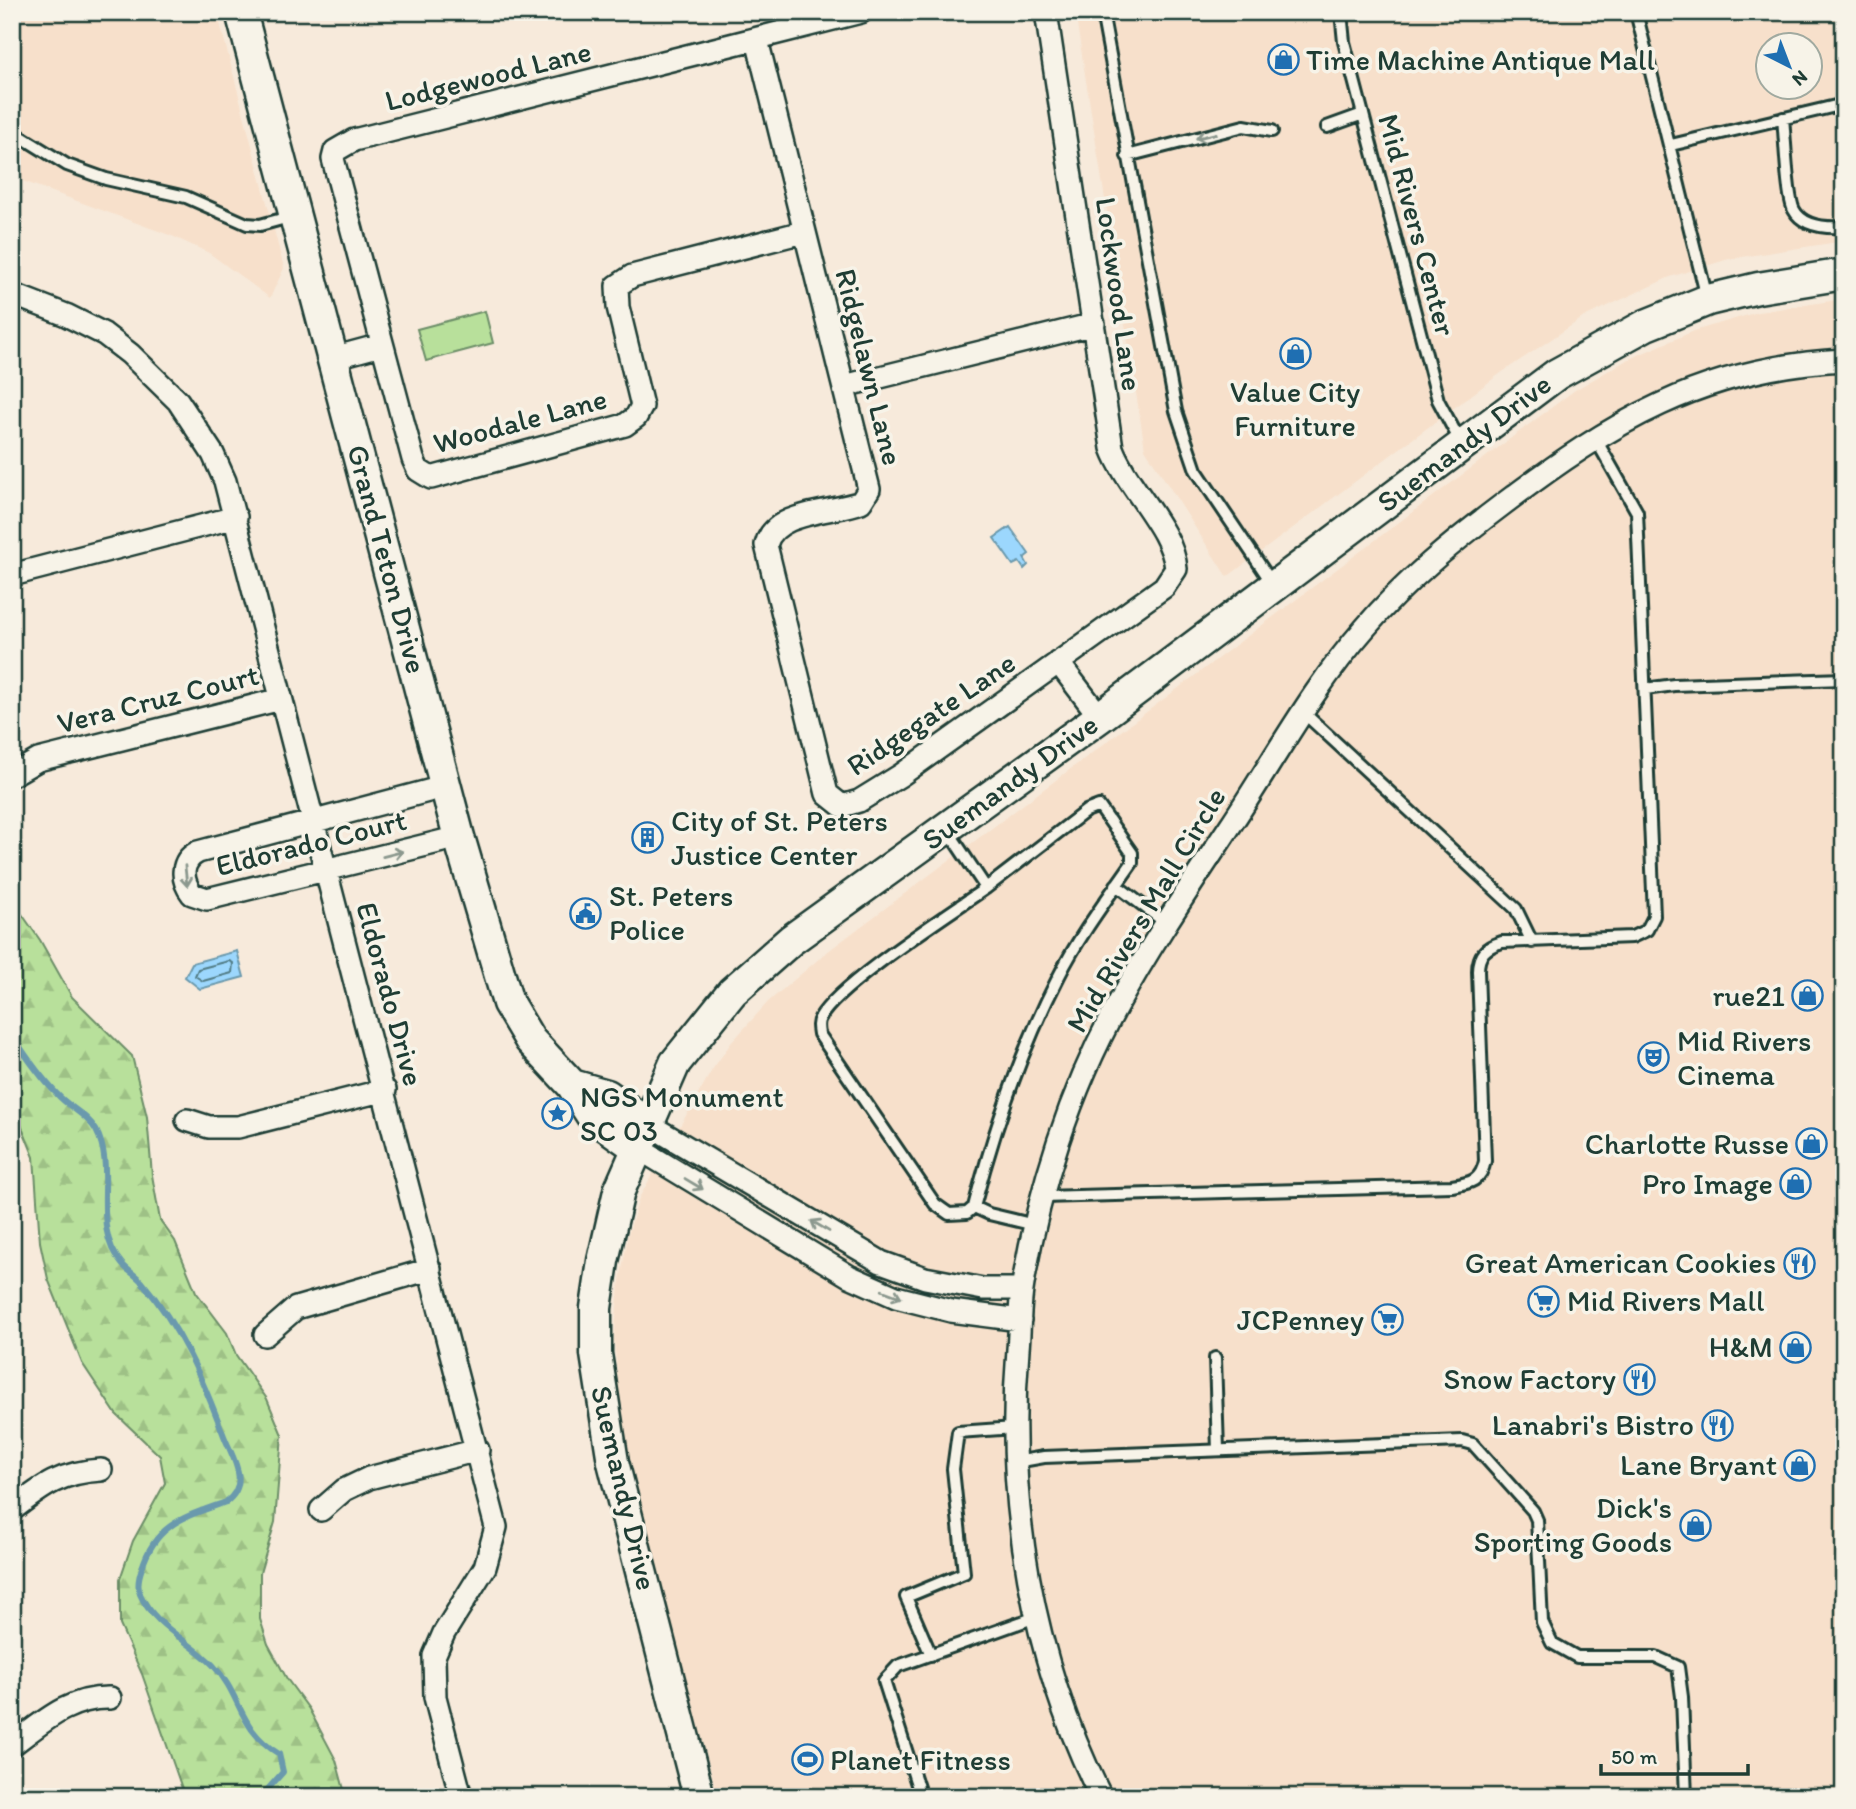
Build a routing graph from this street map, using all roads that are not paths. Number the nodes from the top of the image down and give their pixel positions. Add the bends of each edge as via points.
1 (242, 12) edge
2 (861, 12) edge
3 (1045, 12) edge
4 (1102, 12) edge
5 (1342, 12) edge
6 (1636, 12) edge
7 (757, 40) junction
8 (1844, 104) edge
9 (1363, 114) junction
10 (1783, 118) junction
11 (1327, 127) dead end
12 (12, 131) edge
13 (1272, 131) dead end
14 (1671, 145) junction
15 (1127, 156) junction
16 (296, 215) junction
17 (1844, 227) edge
18 (803, 232) junction
19 (1844, 274) edge
20 (12, 294) edge
21 (1708, 300) junction
22 (1094, 324) junction
23 (381, 345) junction
24 (334, 358) junction
25 (1844, 360) edge
26 (844, 386) junction
27 (1595, 438) junction
28 (1462, 444) junction
29 (236, 517) junction
30 (1176, 569) joint
31 (12, 575) edge
32 (1274, 586) junction
33 (1058, 662) junction
34 (1844, 679) edge
35 (1644, 690) junction
36 (281, 699) junction
37 (1304, 713) junction
38 (1100, 717) junction
39 (12, 775) edge
40 (447, 786) junction
41 (834, 803) joint
42 (312, 822) junction
43 (946, 828) junction
44 (460, 837) junction
45 (326, 871) junction
46 (1116, 885) junction
47 (986, 888) junction
48 (1166, 923) junction
49 (1532, 942) junction
50 (385, 1090) junction
51 (187, 1120) dead end
52 (641, 1135) junction
53 (1042, 1197) junction
54 (974, 1207) junction
55 (1035, 1225) junction
56 (430, 1269) junction
57 (1022, 1289) junction
58 (1020, 1320) junction
59 (265, 1335) dead end
60 (1215, 1358) dead end
61 (1015, 1428) junction
62 (478, 1450) junction
63 (1218, 1450) junction
64 (1016, 1462) junction
65 (101, 1470) dead end
66 (12, 1510) edge
67 (321, 1510) dead end
68 (1036, 1617) junction
69 (931, 1655) junction
70 (110, 1698) dead end
71 (12, 1745) edge
72 (461, 1797) edge
73 (699, 1797) edge
74 (921, 1797) edge
75 (1101, 1797) edge
76 (1686, 1797) edge

1 - 16 street, Grand Teton Drive
2 - 7 street, Lodgewood Lane
3 - 22 street, Lockwood Lane
4 - 15 lane
5 - 9 lane, Mid Rivers Center via 1344,42
6 - 14 lane
7 - 18 street, Ridgelawn Lane
7 - 23 street, Lodgewood Lane via 354,140 335,151 335,169
8 - 10 lane
9 - 11 lane
9 - 28 lane, Mid Rivers Center via 1438,400
10 - 14 lane
10 - 17 lane via 1793,210 1805,221 1826,228
12 - 16 lane via 67,165 186,197 247,224
13 -> 15 lane via 1244,126
14 - 21 lane
15 - 32 lane via 1176,411 1196,470
16 - 24 street, Grand Teton Drive
18 - 23 street, Woodale Lane via 632,276 617,286 642,406 625,425 431,478 413,459
18 - 26 street, Ridgelawn Lane
19 - 21 street, Suemandy Drive
20 - 29 street, Eldorado Drive via 104,334 155,376 178,401 213,454
21 - 28 street, Suemandy Drive via 1597,350 1556,374
22 - 26 street
22 - 30 street, Lockwood Lane via 1112,448 1128,482 1171,546
23 - 24 street
24 - 40 street, Grand Teton Drive
25 - 27 street, Mid Rivers Mall Circle via 1809,362 1707,384
26 - 41 street, Ridgelawn Lane via 867,475 866,497 850,506 785,522 768,536 766,545 827,794
27 - 35 lane via 1637,512
27 - 37 street, Mid Rivers Mall Circle via 1440,553 1402,588 1362,631
28 - 32 street, Suemandy Drive
29 - 31 street
29 - 36 street, Eldorado Drive
30 - 33 street, Ridgegate Lane via 1164,587
32 - 38 street, Suemandy Drive
33 - 38 street, Ridgegate Lane
33 - 41 street, Ridgegate Lane via 875,792 842,806
34 - 35 lane
35 - 49 lane via 1651,925 1624,939
36 - 39 street, Vera Cruz Court via 38,760
36 - 42 street, Eldorado Drive
37 - 48 street, Mid Rivers Mall Circle
37 - 49 lane via 1516,909
38 - 43 street, Suemandy Drive
40 - 42 street, Eldorado Court
40 - 44 street, Grand Teton Drive
42 - 45 street, Eldorado Drive
42 -> 45 street, Eldorado Court via 198,852 184,867 186,882 192,894 207,899
43 - 47 lane
43 - 52 street, Suemandy Drive via 757,968 675,1063
45 -> 44 street, Eldorado Court
44 - 52 street, Grand Teton Drive via 508,1003 530,1040 572,1085 607,1095
45 - 50 street, Eldorado Drive
46 - 47 lane via 1132,863 1132,853 1098,806
46 - 48 lane
46 - 54 lane via 1060,974 1024,1051 993,1131
47 - 54 lane via 853,984 818,1021 819,1034 935,1204 949,1214 967,1213
48 - 53 street, Mid Rivers Mall Circle via 1086,1069
49 - 53 lane via 1502,943 1480,955 1485,1161 1476,1181 1452,1186
50 - 51 street via 238,1128 209,1127
50 - 56 street, Eldorado Drive
57 -> 52 street via 983,1289 880,1262
52 -> 58 street via 849,1276 951,1311
52 - 73 street, Suemandy Drive via 619,1191 603,1261 596,1354 613,1462
53 - 55 street, Mid Rivers Mall Circle
54 - 55 lane
55 - 57 street, Mid Rivers Mall Circle
56 - 59 street via 296,1308
56 - 62 street, Eldorado Drive
57 - 58 street, Mid Rivers Mall Circle
58 - 61 street, Mid Rivers Mall Circle
60 - 63 lane
61 - 64 street, Mid Rivers Mall Circle
61 - 69 lane via 958,1432 953,1469 964,1573 906,1597
62 - 67 street via 369,1478 344,1490
62 - 72 street, Eldorado Drive via 496,1527 492,1548 434,1656 435,1697
63 - 64 lane
63 - 76 lane via 1451,1441 1473,1444 1537,1520 1542,1622 1552,1643 1577,1657 1656,1657 1678,1667
64 - 68 street, Mid Rivers Mall Circle via 1019,1522
65 - 66 street via 75,1471 56,1479
68 - 69 lane
68 - 75 street, Mid Rivers Mall Circle via 1060,1700
69 - 74 lane via 898,1666 884,1681
70 - 71 street via 71,1704

